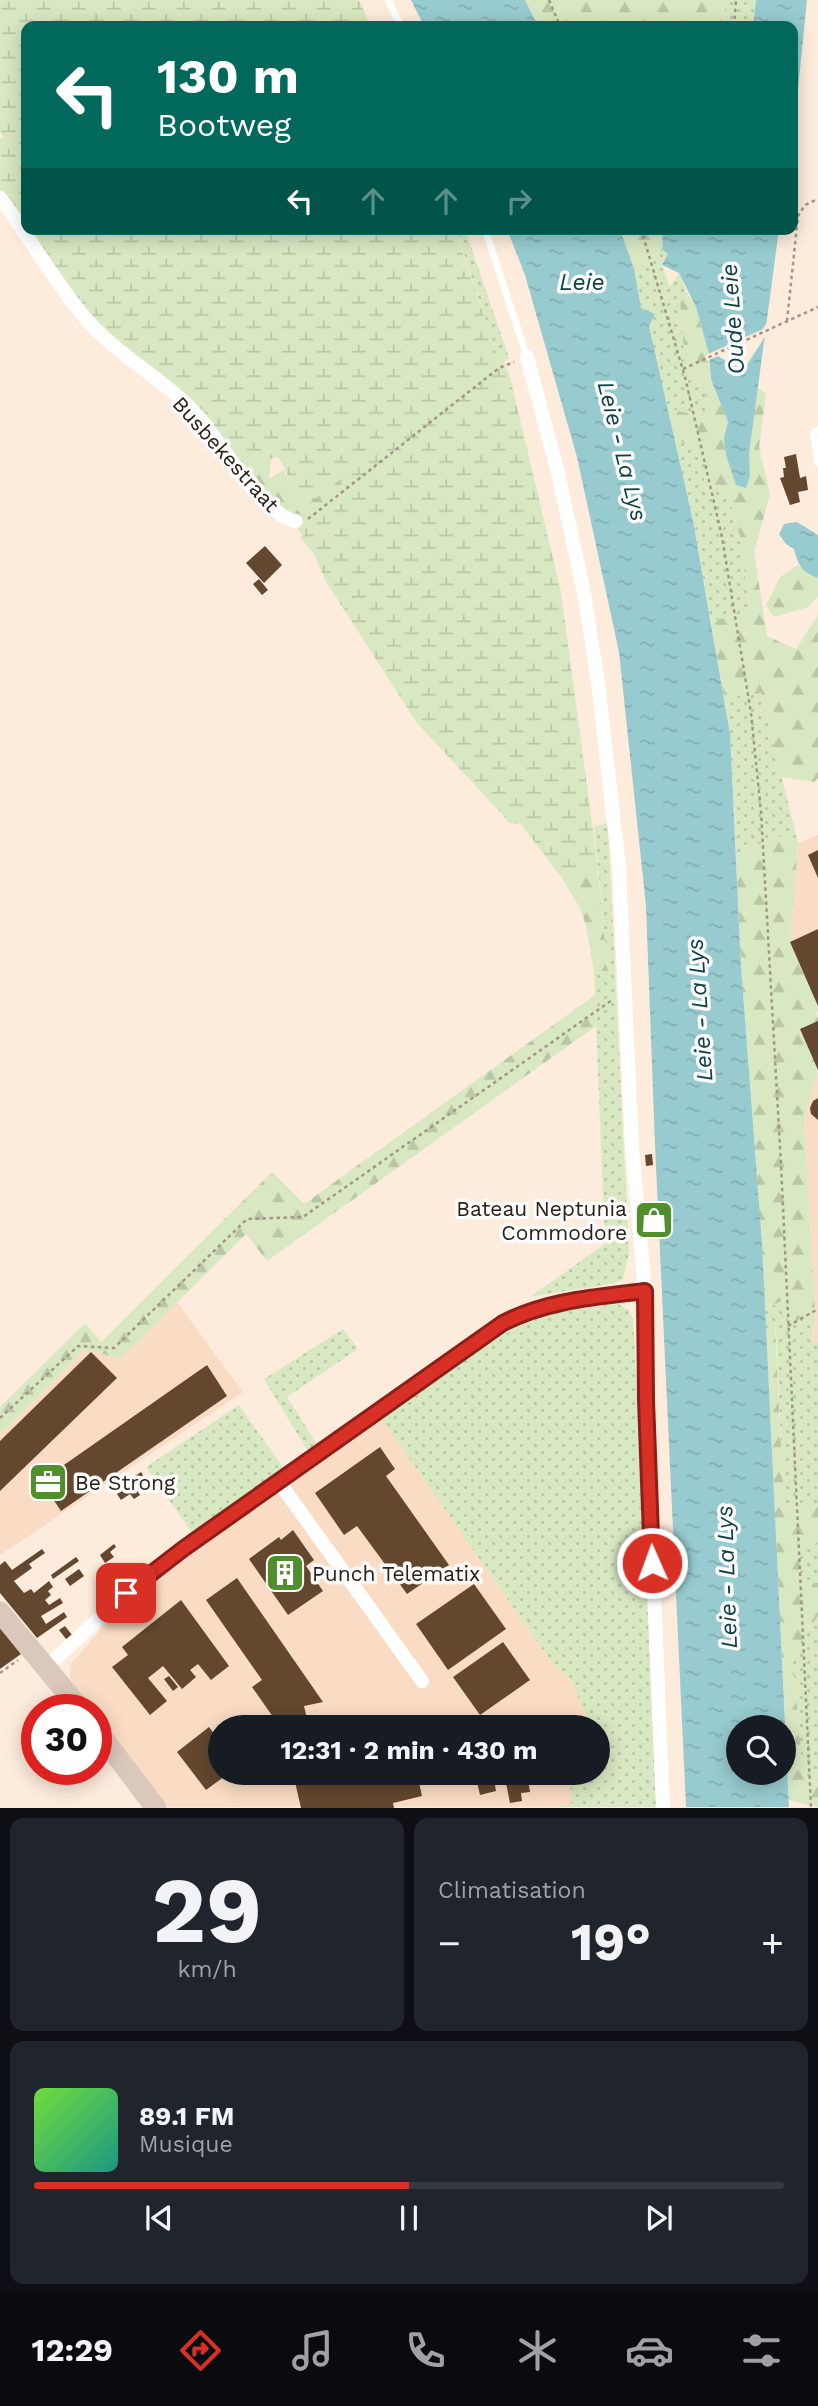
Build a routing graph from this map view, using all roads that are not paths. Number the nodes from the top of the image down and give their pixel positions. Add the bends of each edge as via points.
1 (388, 0) edge
2 (398, 21) edge
3 (0, 198) edge
4 (21, 227) edge
5 (27, 235) edge
6 (487, 235) edge
7 (527, 358) joint
8 (818, 430) edge
9 (818, 463) edge
10 (296, 522) road end
11 (645, 1291) junction
12 (279, 1482) junction
13 (0, 1612) edge
14 (47, 1667) junction
15 (422, 1681) dead end
16 (68, 1694) edge
17 (112, 1750) edge
18 (156, 1808) edge
19 (663, 1808) edge

1 - 2 lane
3 - 4 street, Busbekestraat
5 - 10 street, Busbekestraat via 107,341 193,411 271,508
6 - 7 lane
7 - 11 street via 557,469 597,675 619,866 632,1148
8 - 9 lane via 813,433
11 - 12 street via 557,1302 503,1323
11 - 19 street
12 - 14 street via 126,1593
12 - 15 street
13 - 14 street
14 - 16 street
17 - 18 street

